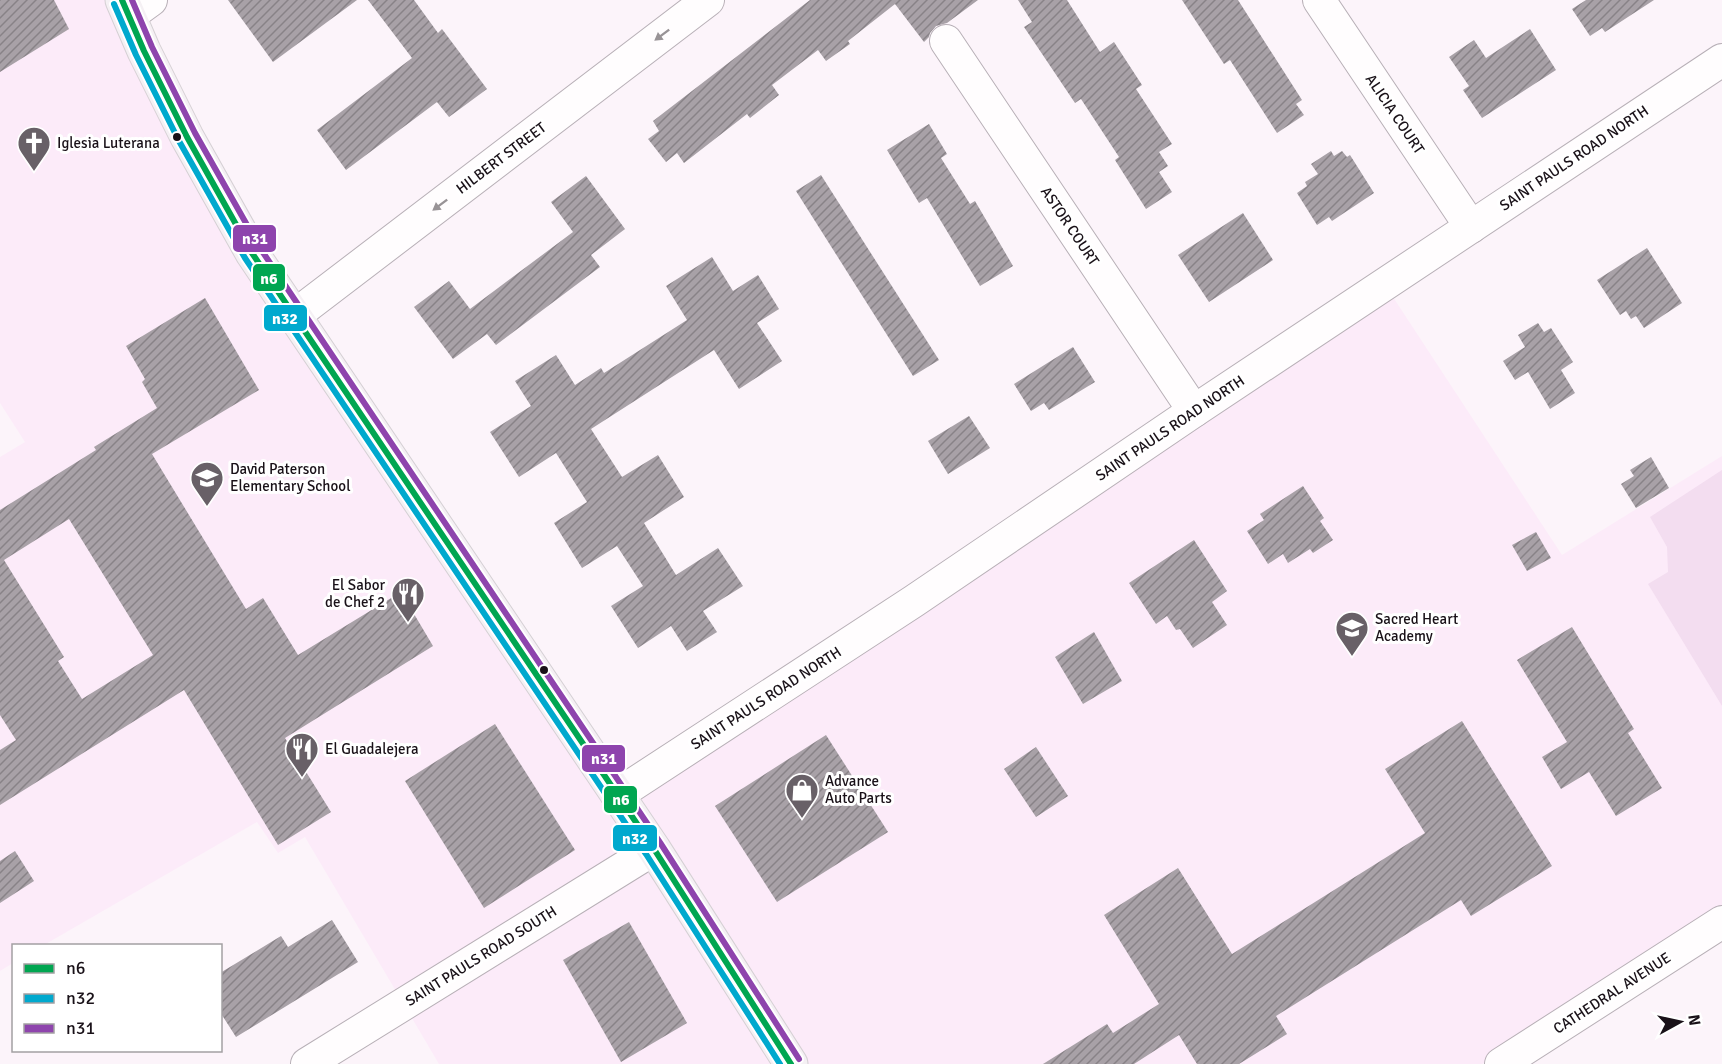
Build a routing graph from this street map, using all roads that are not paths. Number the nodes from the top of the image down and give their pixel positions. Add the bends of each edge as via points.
1 (708, 0) edge
2 (1319, 0) edge
3 (134, 5) edge
4 (946, 41) dead end
5 (1722, 60) edge
6 (1471, 227) junction
7 (294, 316) junction
8 (1194, 411) junction
9 (617, 795) junction
10 (654, 849) junction
11 (1722, 922) edge
12 (307, 1064) edge
13 (791, 1064) edge
14 (1501, 1064) edge

1 -> 7 street, HILBERT STREET
2 - 6 street, ALICIA COURT
3 - 7 main road via 144,51 188,137 252,252
4 - 8 street, ASTOR COURT
5 - 6 street, SAINT PAULS ROAD NORTH
6 - 8 street, SAINT PAULS ROAD NORTH
7 - 9 main road
8 - 9 street, SAINT PAULS ROAD NORTH via 914,601
9 - 10 main road
10 - 12 street, SAINT PAULS ROAD SOUTH
10 - 13 main road
11 - 14 street, CATHEDRAL AVENUE

